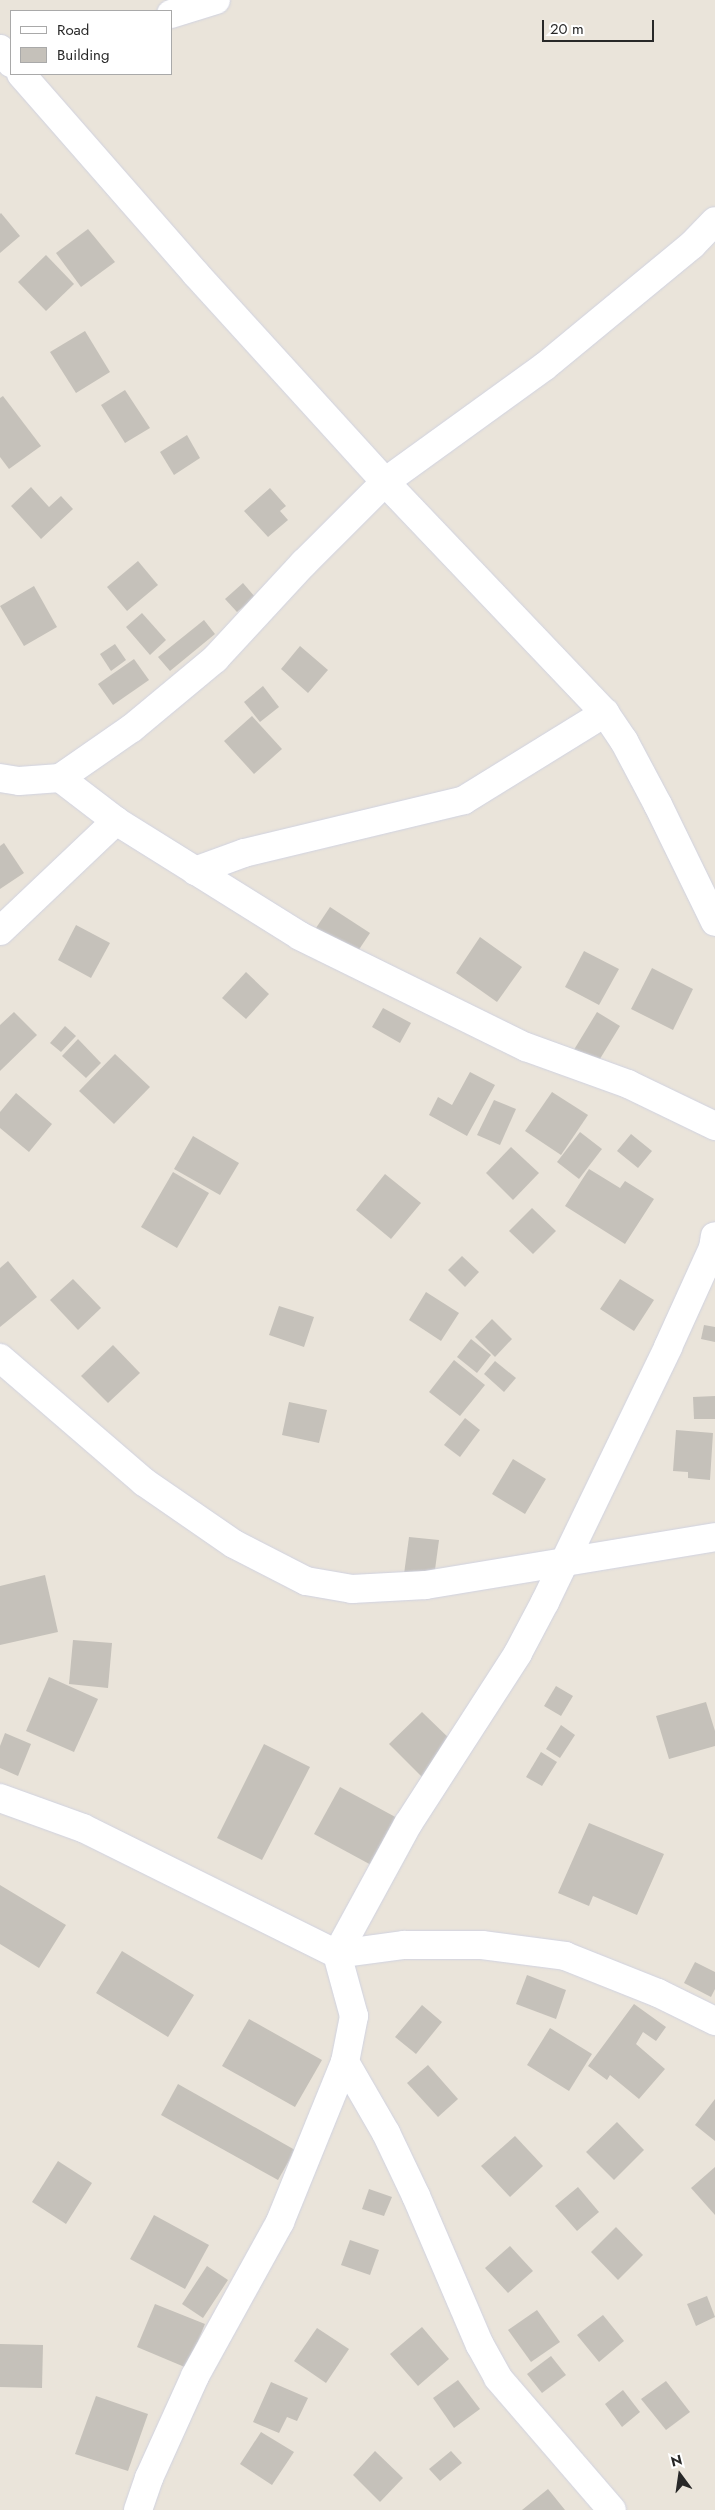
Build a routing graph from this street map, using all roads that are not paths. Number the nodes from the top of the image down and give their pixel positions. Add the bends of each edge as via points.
1 (216, 0) edge
2 (172, 14) edge
3 (24, 75) edge
4 (715, 221) edge
5 (385, 482) junction
6 (605, 713) junction
7 (0, 778) edge
8 (60, 778) junction
9 (116, 821) junction
10 (195, 871) junction
11 (715, 922) edge
12 (0, 930) edge
13 (715, 1126) edge
14 (714, 1248) edge
15 (0, 1358) edge
16 (715, 1537) edge
17 (564, 1563) junction
18 (0, 1798) edge
19 (337, 1954) junction
20 (715, 2021) edge
21 (345, 2062) junction
22 (138, 2510) edge
23 (612, 2510) edge

1 - 2 street
3 - 5 street via 196,274
4 - 5 street via 692,245 544,367
5 - 6 street
5 - 8 street via 214,659 132,728
6 - 10 street via 464,800 244,853
6 - 11 street via 658,805
7 - 8 street via 19,781
8 - 9 street
9 - 10 street
9 - 12 street
10 - 13 street via 300,936 526,1047 628,1084
14 - 17 street
15 - 17 street via 144,1482 234,1544 306,1581 352,1589 426,1586
16 - 17 street
17 - 19 street via 518,1653 408,1824
18 - 19 street via 83,1828
19 - 20 street via 404,1945 482,1944 565,1956 658,1993
19 - 21 street via 354,2016
21 - 22 street via 280,2222 195,2376
21 - 23 street via 386,2133 480,2346 498,2378

